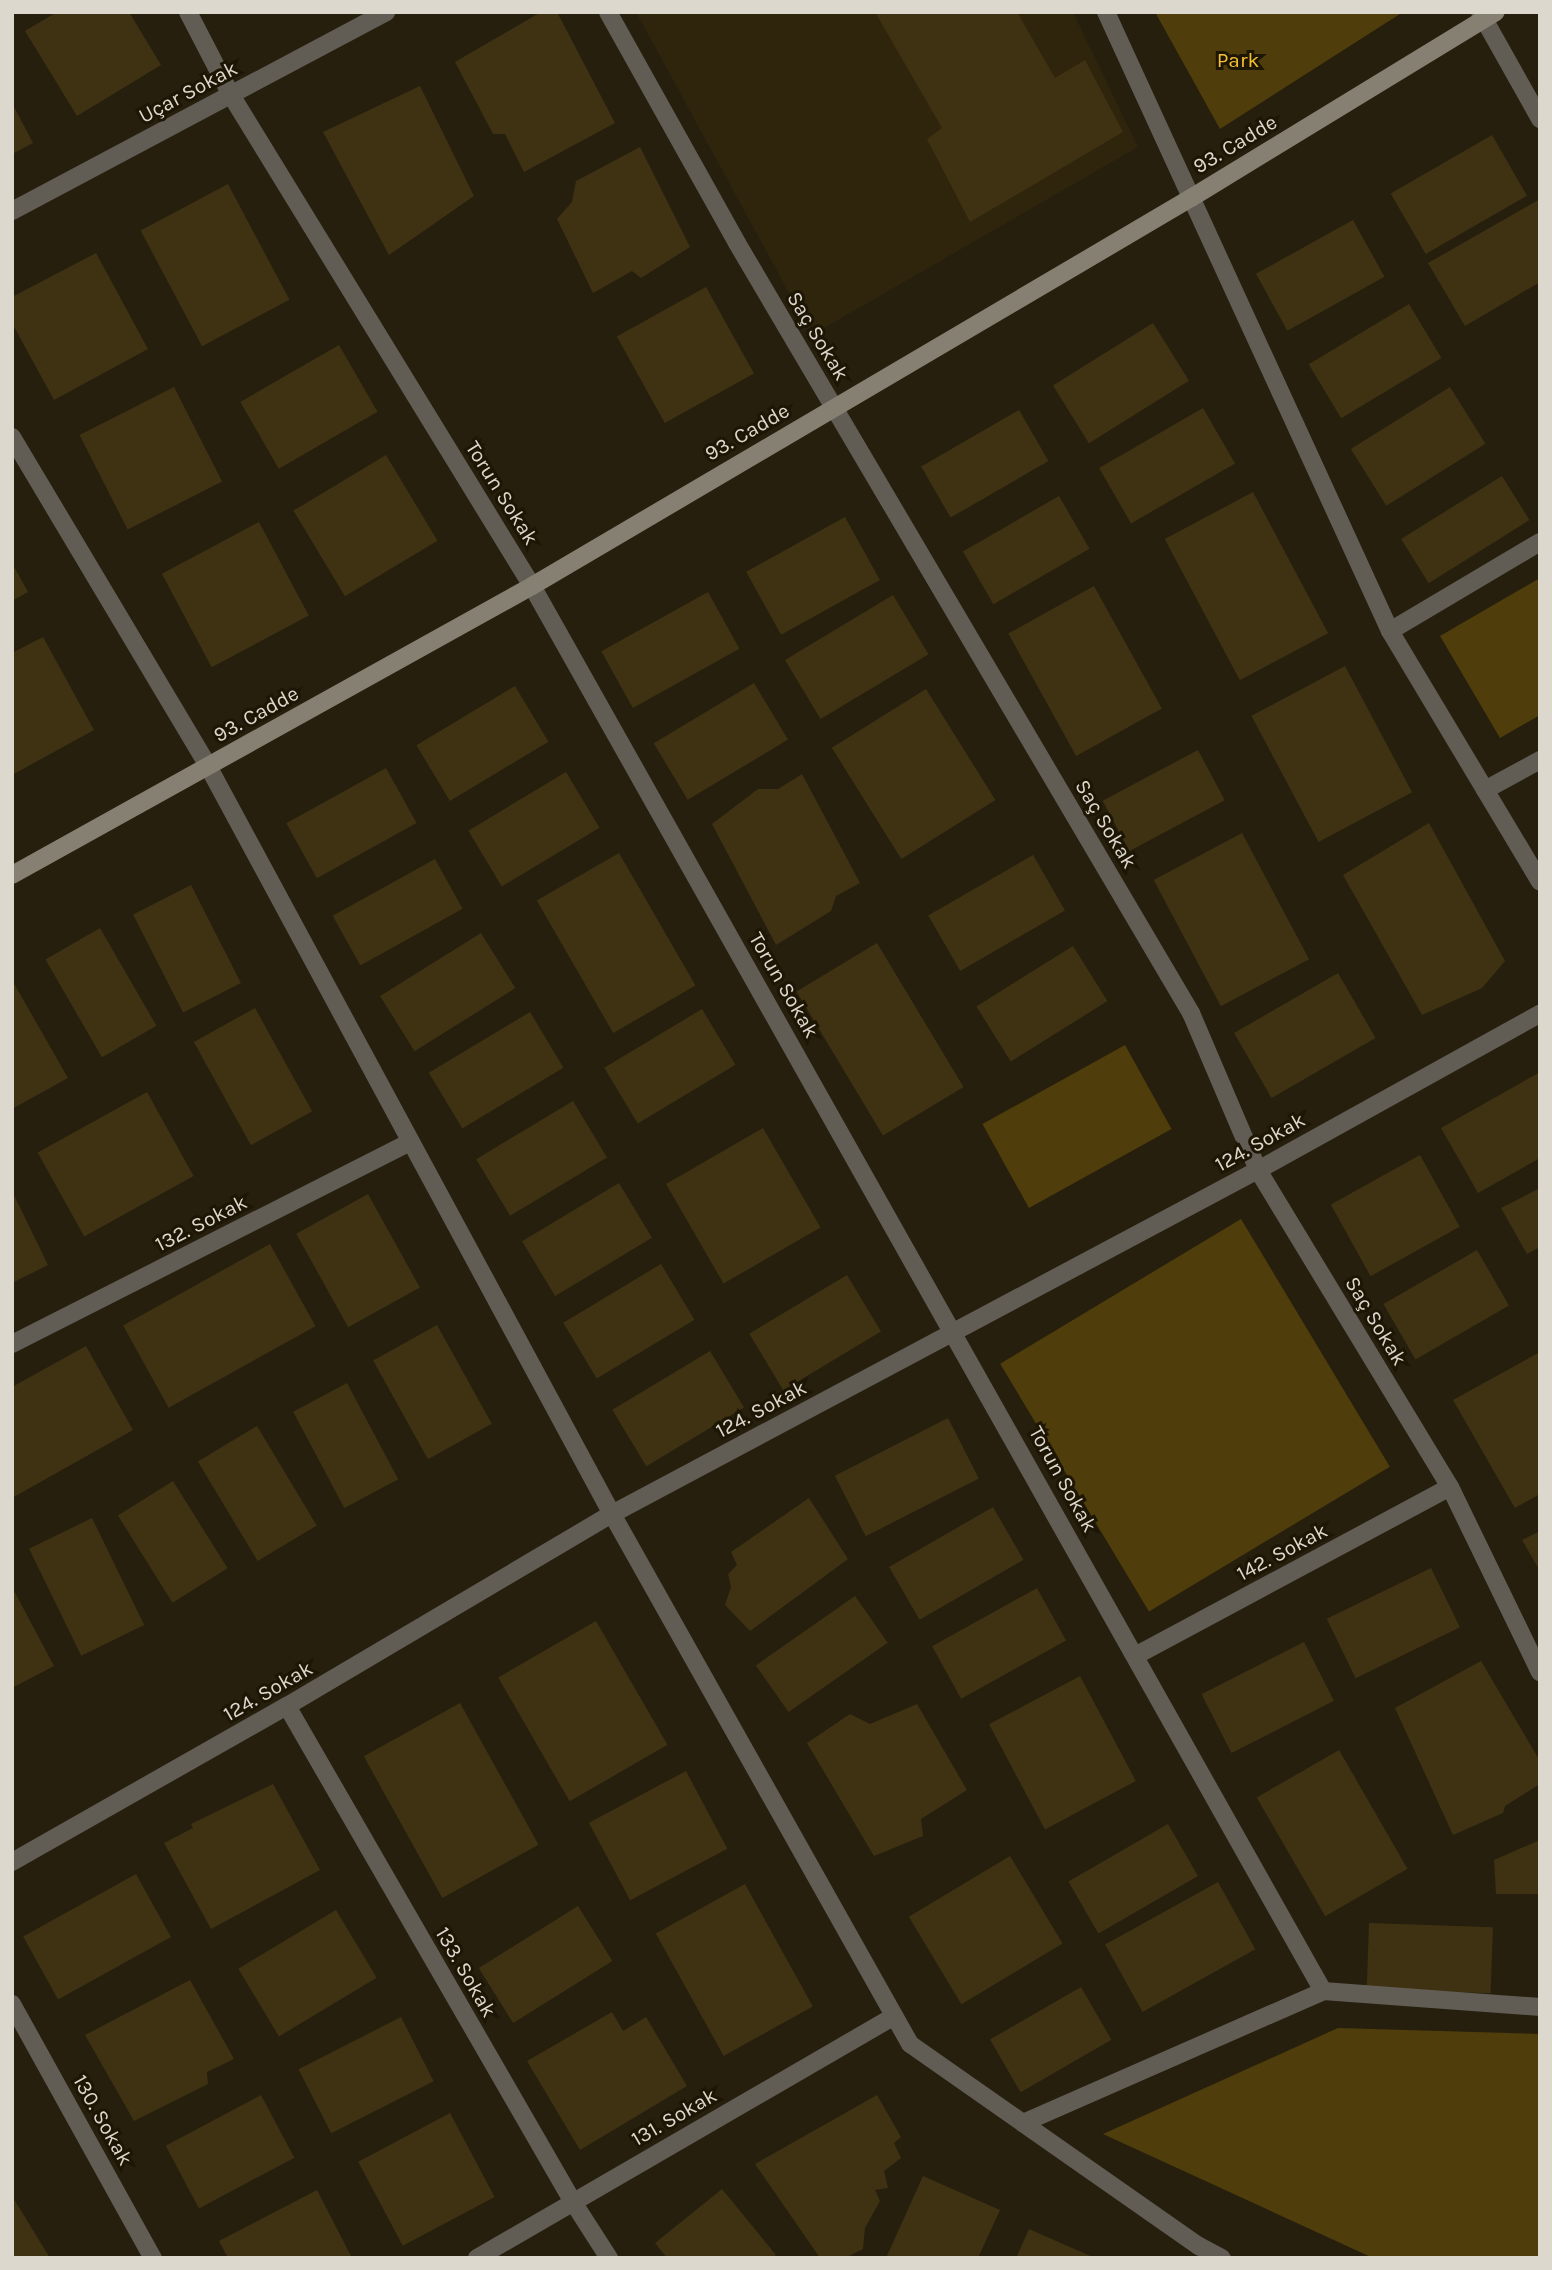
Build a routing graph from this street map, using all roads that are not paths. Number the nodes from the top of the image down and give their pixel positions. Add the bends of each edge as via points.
1 (188, 12) edge
2 (386, 12) edge
3 (608, 12) edge
4 (1106, 12) edge
5 (1486, 14) edge
6 (231, 95) junction
7 (1540, 119) edge
8 (1191, 198) junction
9 (12, 211) edge
10 (834, 408) junction
11 (12, 437) edge
12 (1540, 542) edge
13 (532, 586) junction
14 (1390, 631) junction
15 (1540, 760) edge
16 (208, 766) junction
17 (1485, 790) junction
18 (12, 876) edge
19 (1540, 883) edge
20 (1540, 1014) edge
21 (411, 1142) junction
22 (1258, 1170) junction
23 (955, 1332) junction
24 (12, 1344) edge
25 (1450, 1488) junction
26 (612, 1514) junction
27 (1135, 1656) junction
28 (1540, 1672) edge
29 (287, 1706) junction
30 (12, 1862) edge
31 (1323, 1991) junction
32 (12, 2004) edge
33 (1540, 2007) edge
34 (894, 2016) junction
35 (1023, 2123) junction
36 (573, 2202) junction
37 (1196, 2252) edge
38 (153, 2258) edge
39 (477, 2258) edge
40 (609, 2258) edge
41 (1222, 2258) edge

1 - 6 street, Torun Sokak
2 - 6 street, Uçar Sokak
3 - 10 street, Saç Sokak
4 - 8 street
5 - 7 street
5 - 8 main road, 93. Cadde
6 - 9 street, Uçar Sokak
6 - 13 street, Torun Sokak
8 - 10 main road, 93. Cadde
8 - 14 street
10 - 13 main road, 93. Cadde
10 - 22 street, Saç Sokak via 1191,1013
11 - 16 street
12 - 14 street
13 - 16 main road, 93. Cadde
13 - 23 street, Torun Sokak
14 - 17 street
15 - 17 street
16 - 18 main road, 93. Cadde
16 - 21 street
17 - 19 street
20 - 22 street, 124. Sokak
21 - 24 street, 132. Sokak
21 - 26 street
22 - 23 street, 124. Sokak
22 - 25 street, Saç Sokak
23 - 26 street, 124. Sokak
23 - 27 street, Torun Sokak
25 - 27 street, 142. Sokak
25 - 28 street, Saç Sokak
26 - 29 street, 124. Sokak
26 - 34 street
27 - 31 street, Torun Sokak
29 - 30 street, 124. Sokak
29 - 36 street, 133. Sokak
31 - 33 street
31 - 35 street
32 - 38 street, 130. Sokak
34 - 35 street via 910,2044
34 - 36 street, 131. Sokak
35 - 37 street
36 - 39 street, 131. Sokak
36 - 40 street, 133. Sokak
37 - 41 street

